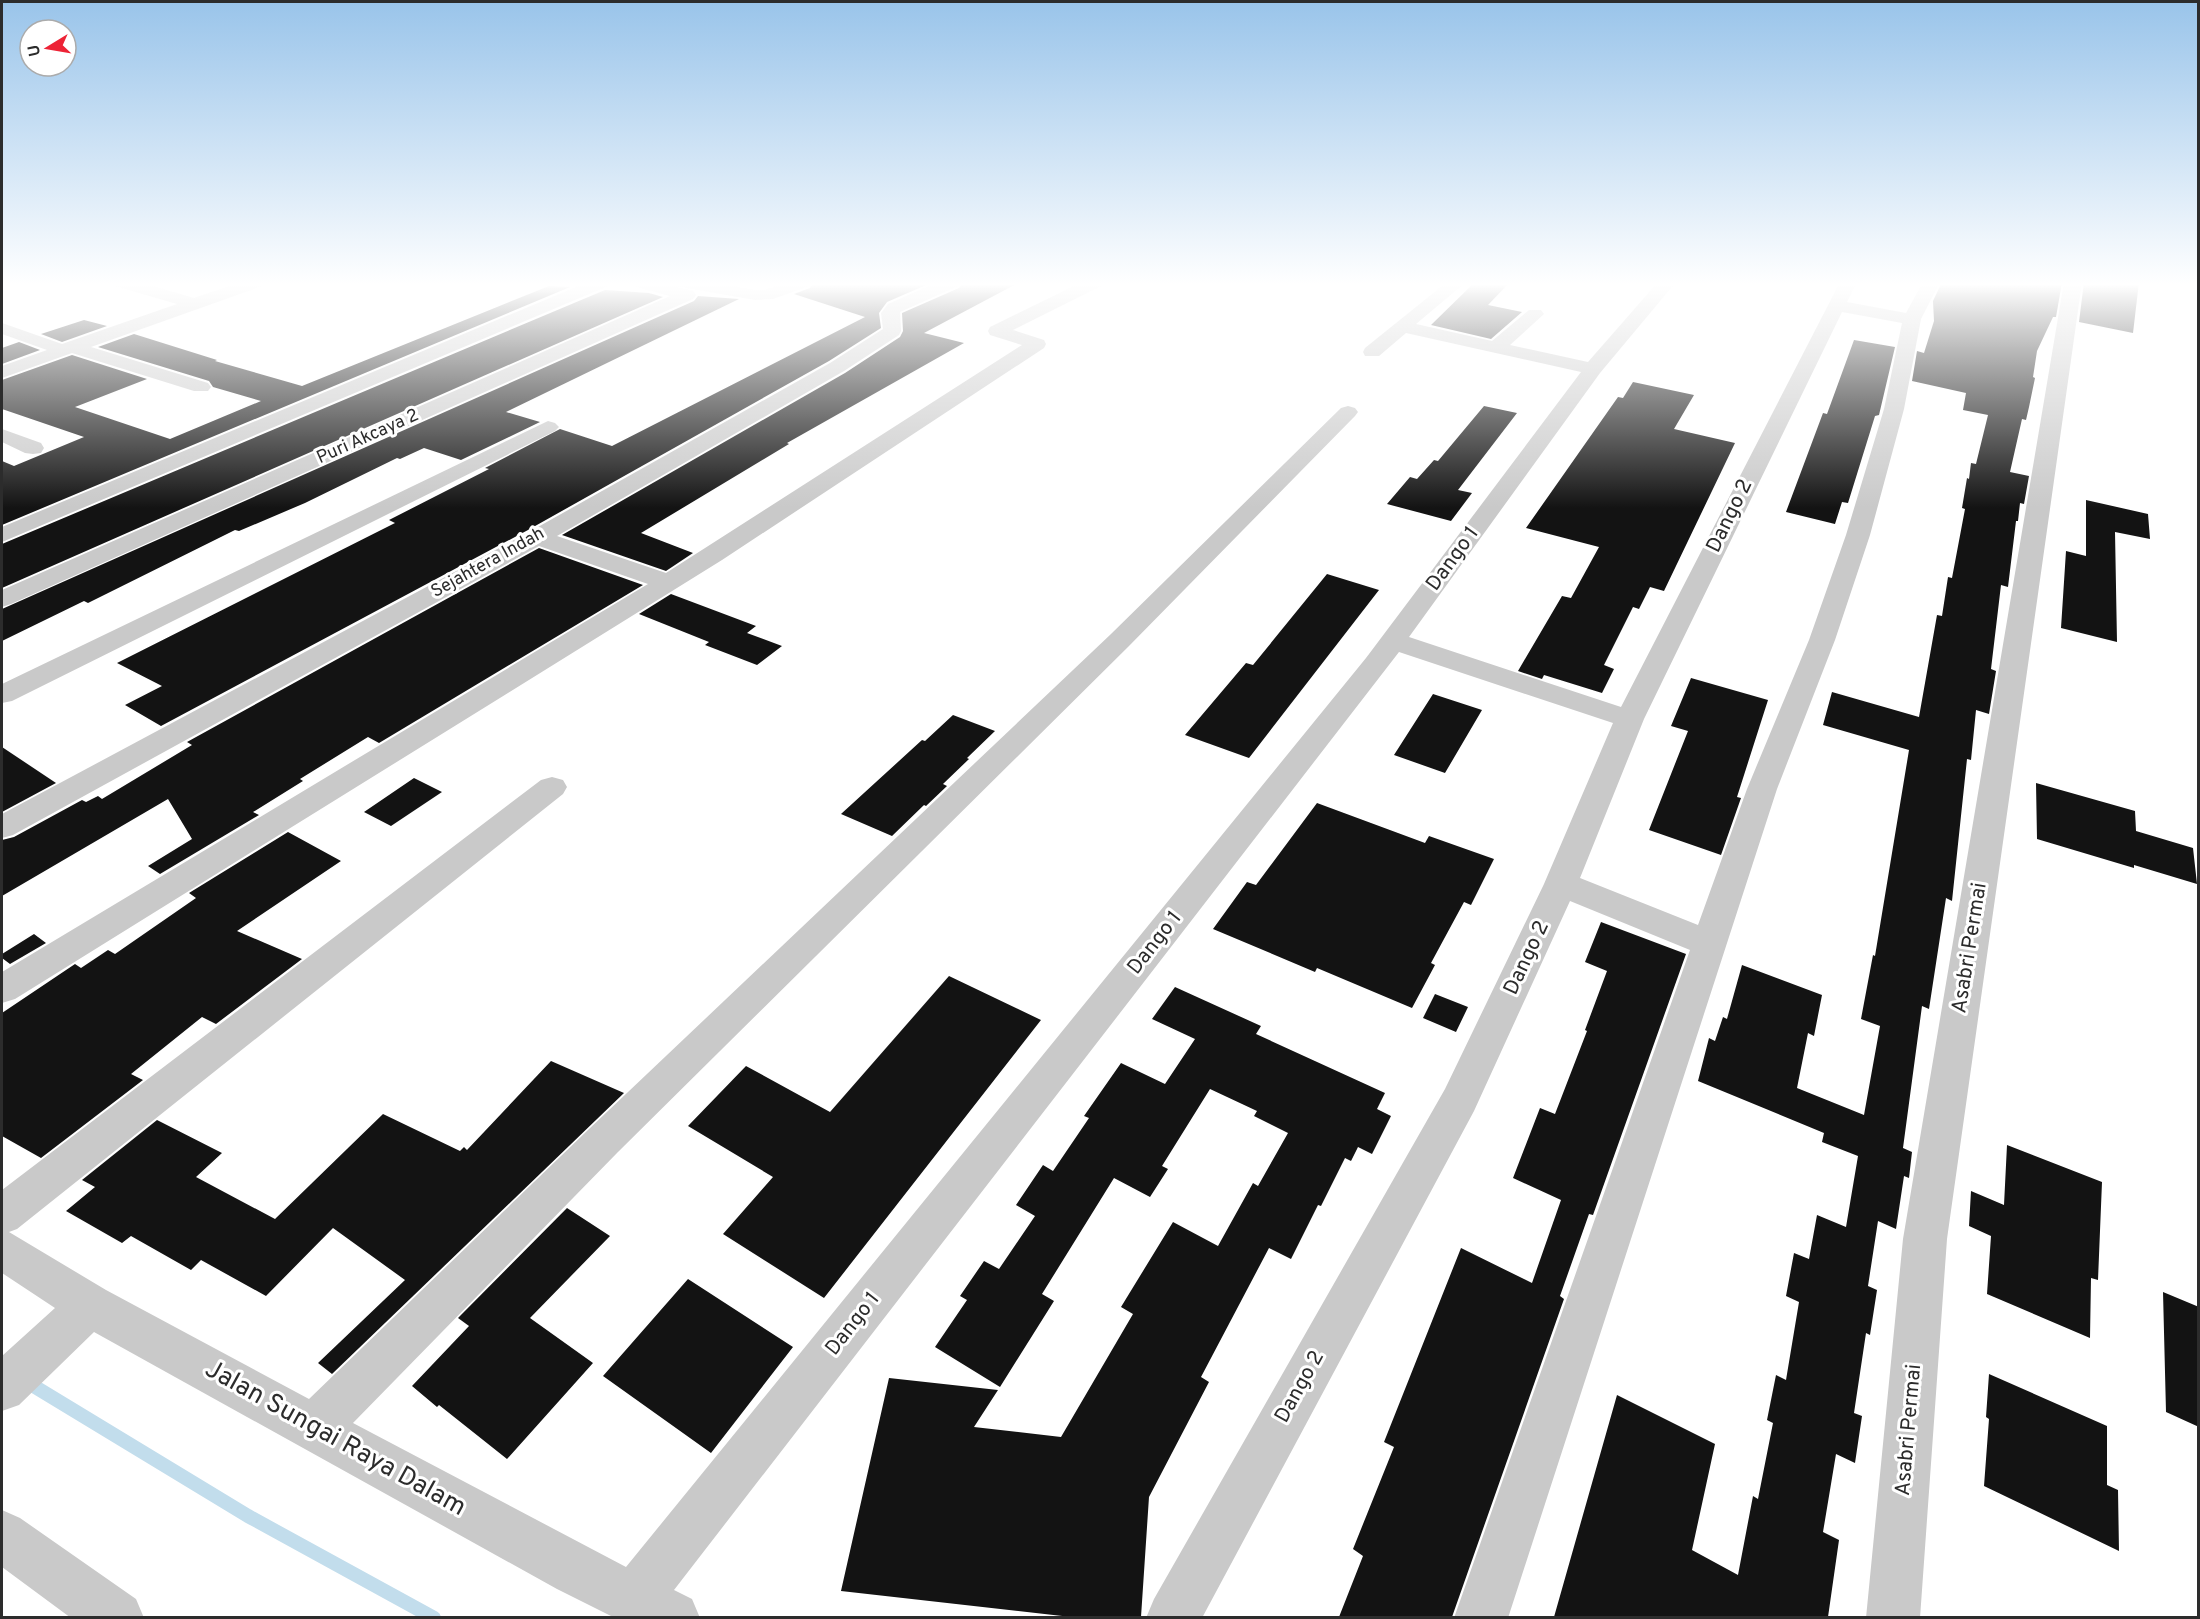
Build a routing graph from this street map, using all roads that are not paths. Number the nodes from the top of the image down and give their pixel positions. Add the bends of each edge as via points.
1 (23, 358) edge
2 (35, 358) edge
3 (101, 358) edge
4 (424, 358) edge
5 (546, 358) edge
6 (850, 358) edge
7 (1016, 358) edge
8 (1540, 358) edge
9 (1603, 358) edge
10 (1809, 358) edge
11 (1904, 358) edge
12 (2061, 358) edge
13 (2, 364) edge
14 (1593, 369) junction
15 (2, 372) edge
16 (201, 387) dead end
17 (1348, 412) dead end
18 (548, 427) dead end
19 (2, 435) edge
20 (33, 448) dead end
21 (2, 536) edge
22 (537, 537) junction
23 (667, 582) junction
24 (2, 599) edge
25 (1393, 641) junction
26 (2, 695) edge
27 (1629, 719) junction
28 (552, 787) dead end
29 (2, 828) edge
30 (1561, 884) junction
31 (1710, 944) junction
32 (2, 989) edge
33 (2, 1215) edge
34 (2, 1249) edge
35 (74, 1320) junction
36 (2, 1388) edge
37 (315, 1427) junction
38 (2, 1536) edge
39 (652, 1610) edge
40 (116, 1617) edge
41 (1173, 1617) edge
42 (1480, 1617) edge
43 (1893, 1617) edge

1 - 13 street
2 - 15 street
3 - 16 street
4 - 21 street
5 - 24 street, Puri Akcaya 2
6 - 22 street, Sejahtera Indah
7 - 23 street
8 - 14 street
9 - 14 street, Dango 1
10 - 27 street, Dango 2
11 - 31 street via 1858,536 1822,640 1762,789
12 - 43 street, Asabri Permai via 1925,1239
14 - 25 street, Dango 1
17 - 37 street
18 - 26 street
19 - 20 street
22 - 23 street
22 - 29 street, Sejahtera Indah
23 - 32 street
25 - 27 street
25 - 39 street, Dango 1
27 - 30 street, Dango 2
28 - 33 street
30 - 31 street
30 - 41 street, Dango 2 via 1460,1098
31 - 42 street
34 - 35 street, Jalan Sungai Raya Dalam
35 - 36 street
35 - 37 street, Jalan Sungai Raya Dalam
37 - 39 street, Jalan Sungai Raya Dalam
38 - 40 street

